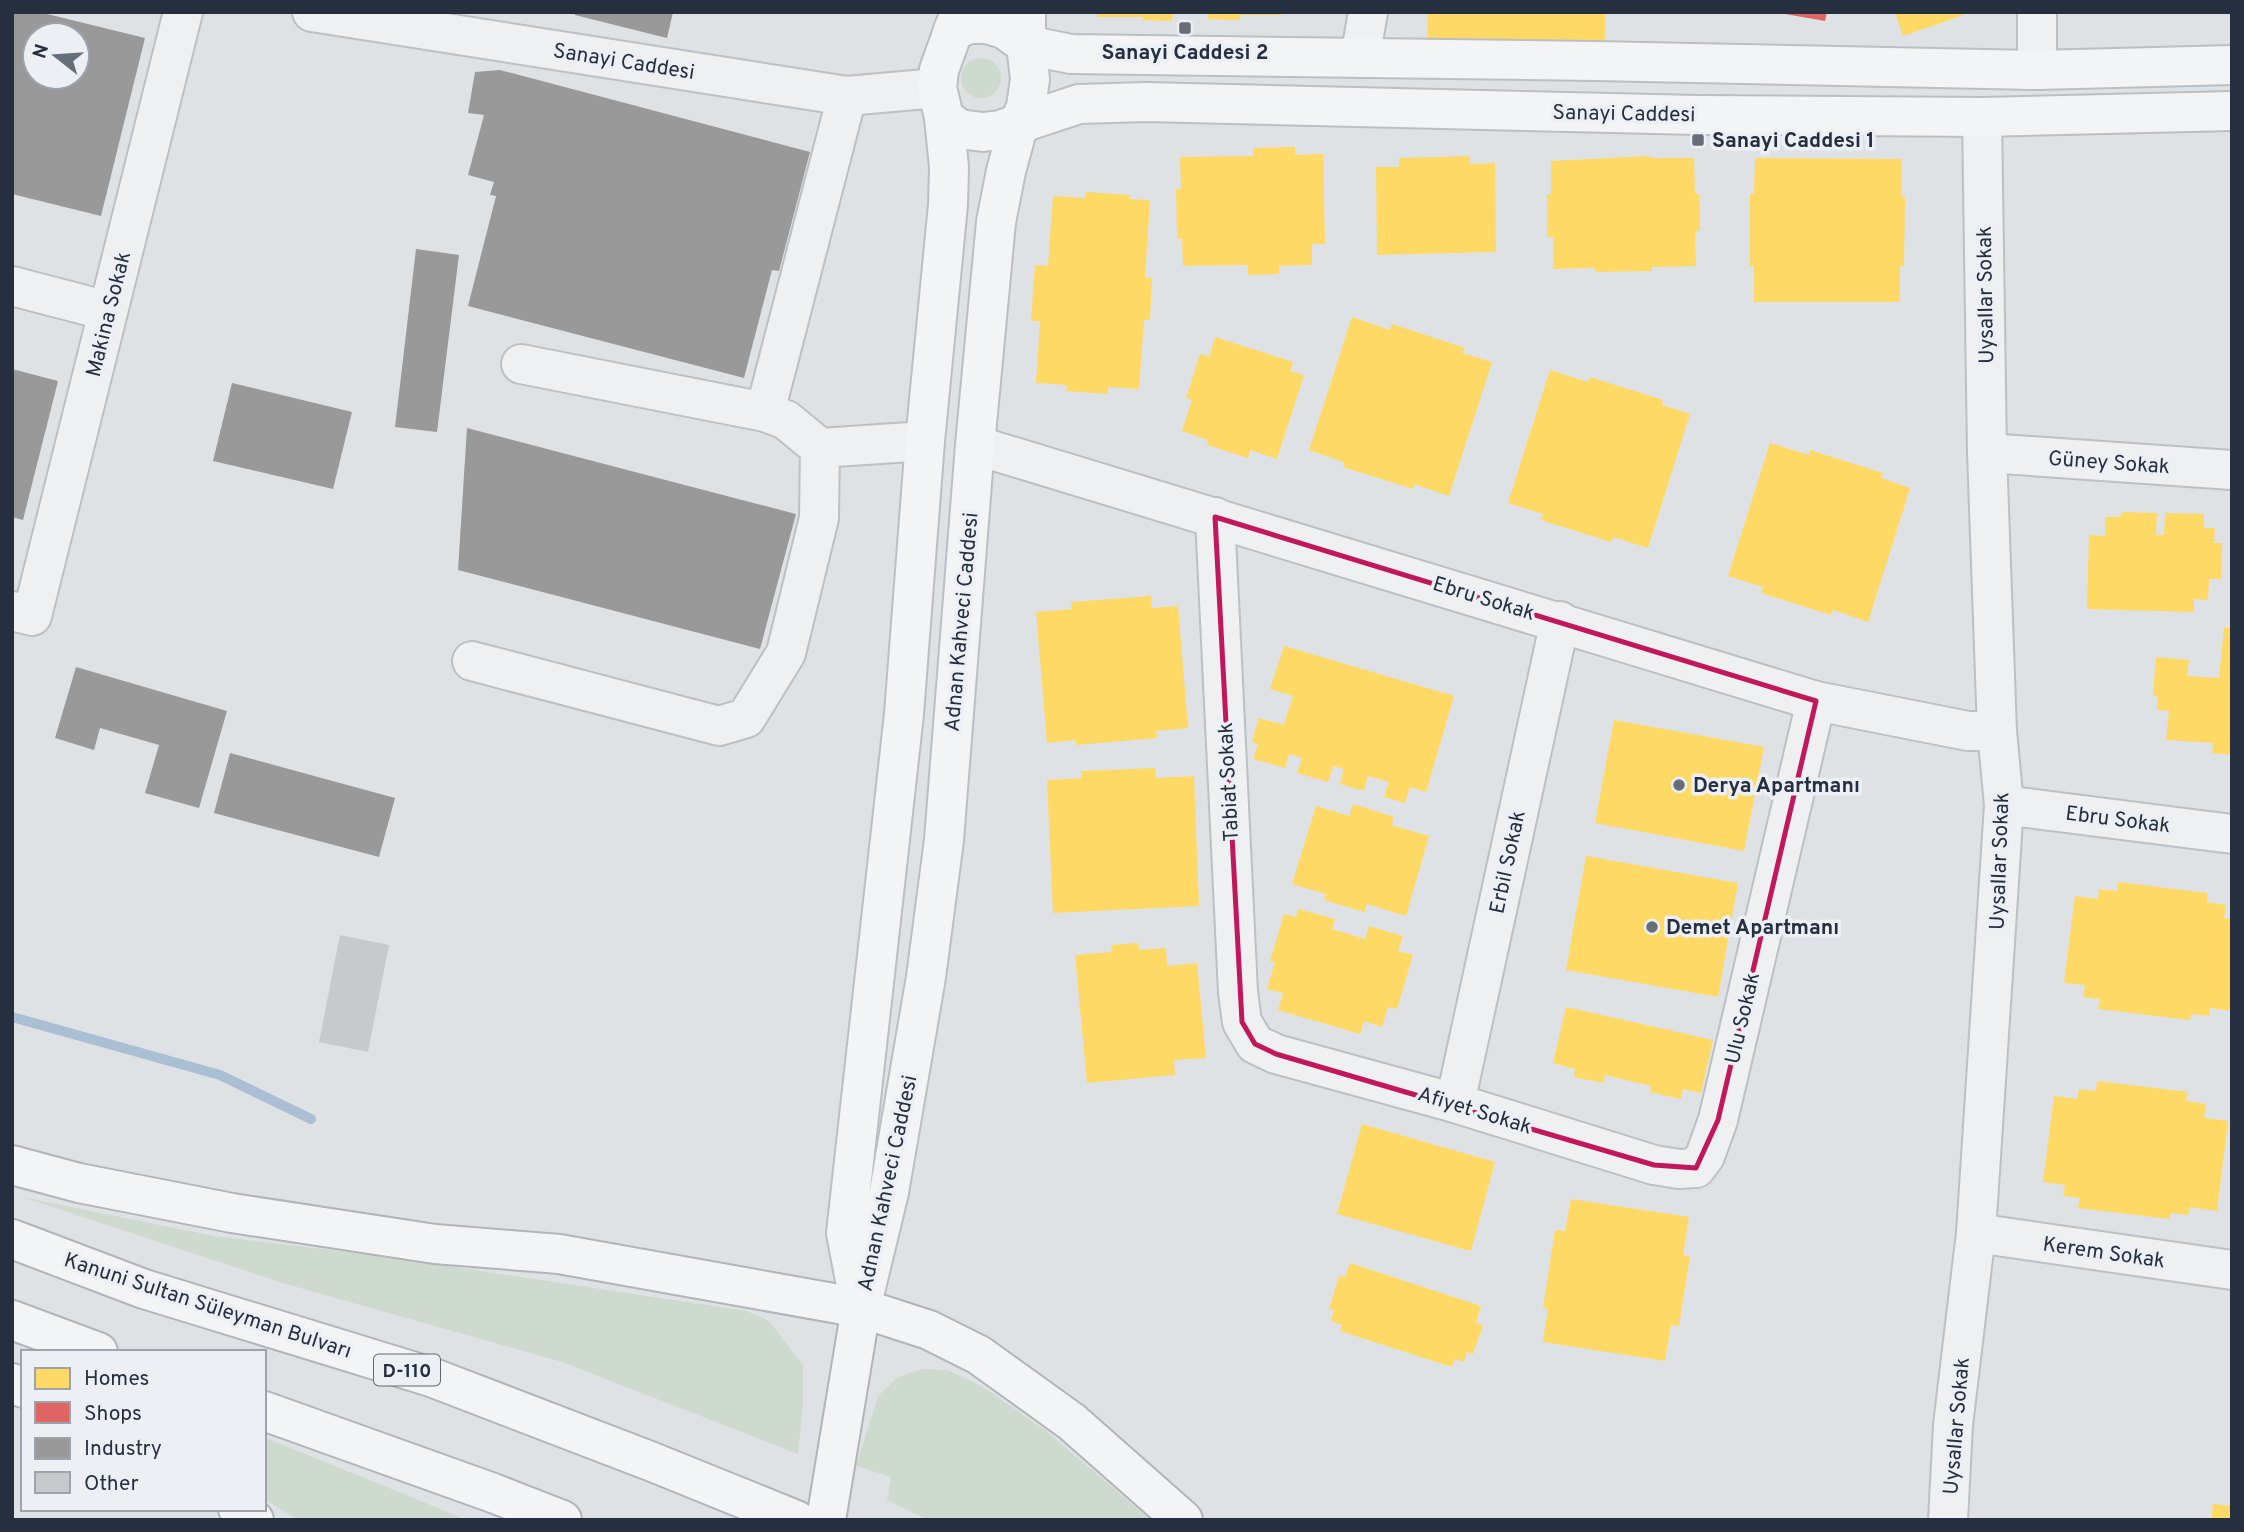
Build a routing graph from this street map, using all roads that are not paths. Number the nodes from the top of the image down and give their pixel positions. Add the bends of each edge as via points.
1 (183, 12) edge
2 (312, 12) edge
3 (1368, 12) edge
4 (2037, 12) edge
5 (956, 21) edge
6 (1026, 29) edge
7 (1360, 58) junction
8 (2232, 65) edge
9 (2036, 70) junction
10 (847, 96) junction
11 (941, 103) junction
12 (2232, 111) edge
13 (2038, 116) junction
14 (1982, 117) junction
15 (1019, 123) junction
16 (12, 286) edge
17 (108, 311) junction
18 (521, 364) dead end
19 (765, 412) junction
20 (925, 442) junction
21 (975, 444) junction
22 (820, 448) junction
23 (1987, 453) junction
24 (2232, 470) edge
25 (1215, 517) junction
26 (22, 614) edge
27 (1560, 621) junction
28 (472, 660) dead end
29 (1816, 701) junction
30 (1997, 731) junction
31 (2004, 805) junction
32 (2232, 834) edge
33 (1255, 1044) joint
34 (1455, 1103) junction
35 (12, 1165) edge
36 (1696, 1168) joint
37 (1976, 1233) junction
38 (12, 1239) edge
39 (2232, 1270) edge
40 (861, 1308) junction
41 (12, 1320) edge
42 (93, 1350) edge
43 (266, 1412) edge
44 (562, 1520) edge
45 (796, 1520) edge
46 (826, 1520) edge
47 (1183, 1520) edge
48 (1948, 1520) edge

1 - 17 street, Makina Sokak
2 - 10 street, Sanayi Caddesi
3 - 7 street
4 - 9 street
5 - 6 main road
5 - 11 main road, Adnan Kahveci Caddesi via 939,70
6 - 7 main road via 1071,54
6 - 15 main road, Adnan Kahveci Caddesi via 1030,79
7 - 9 main road
8 - 9 main road
9 - 13 main road
10 - 11 street, Sanayi Caddesi
10 - 19 street
11 - 15 main road via 959,129 983,132
11 - 20 main road, Adnan Kahveci Caddesi via 949,167
12 - 13 main road, Sanayi Caddesi
13 - 14 main road, Sanayi Caddesi
14 - 15 main road, Sanayi Caddesi via 1146,102 1079,104
14 - 23 street, Uysallar Sokak
15 - 21 main road, Adnan Kahveci Caddesi via 996,222
16 - 17 street
17 - 26 street, Makina Sokak
18 - 19 street
19 - 22 street via 786,420
20 - 22 street
20 - 40 main road, Adnan Kahveci Caddesi via 904,714 846,1233
21 - 25 street, Ebru Sokak
21 - 40 main road, Adnan Kahveci Caddesi via 941,867 889,1192
22 - 28 street via 819,518 786,653 746,718 719,726
23 - 24 street, Güney Sokak
23 - 30 street, Uysallar Sokak
25 - 27 street, Ebru Sokak
25 - 33 street, Tabiat Sokak via 1238,992 1242,1022
27 - 29 street, Ebru Sokak
27 - 34 street, Erbil Sokak
29 - 30 street, Ebru Sokak via 1968,731
29 - 36 street, Ulu Sokak via 1718,1120
30 - 31 street, Uysallar Sokak
31 - 32 street, Ebru Sokak
31 - 37 street, Uysallar Sokak
33 - 34 street, Afiyet Sokak via 1276,1054
34 - 36 street, Afiyet Sokak via 1654,1165
35 - 40 main road via 232,1213 435,1244 559,1254
37 - 39 street, Kerem Sokak
37 - 48 street, Uysallar Sokak via 1953,1424
38 - 45 main road, Kanuni Sultan Süleyman Bulvarı / D-110 via 144,1289 431,1377
40 - 46 main road
40 - 47 main road via 929,1330 979,1354 1072,1422
41 - 42 main road
43 - 44 main road

